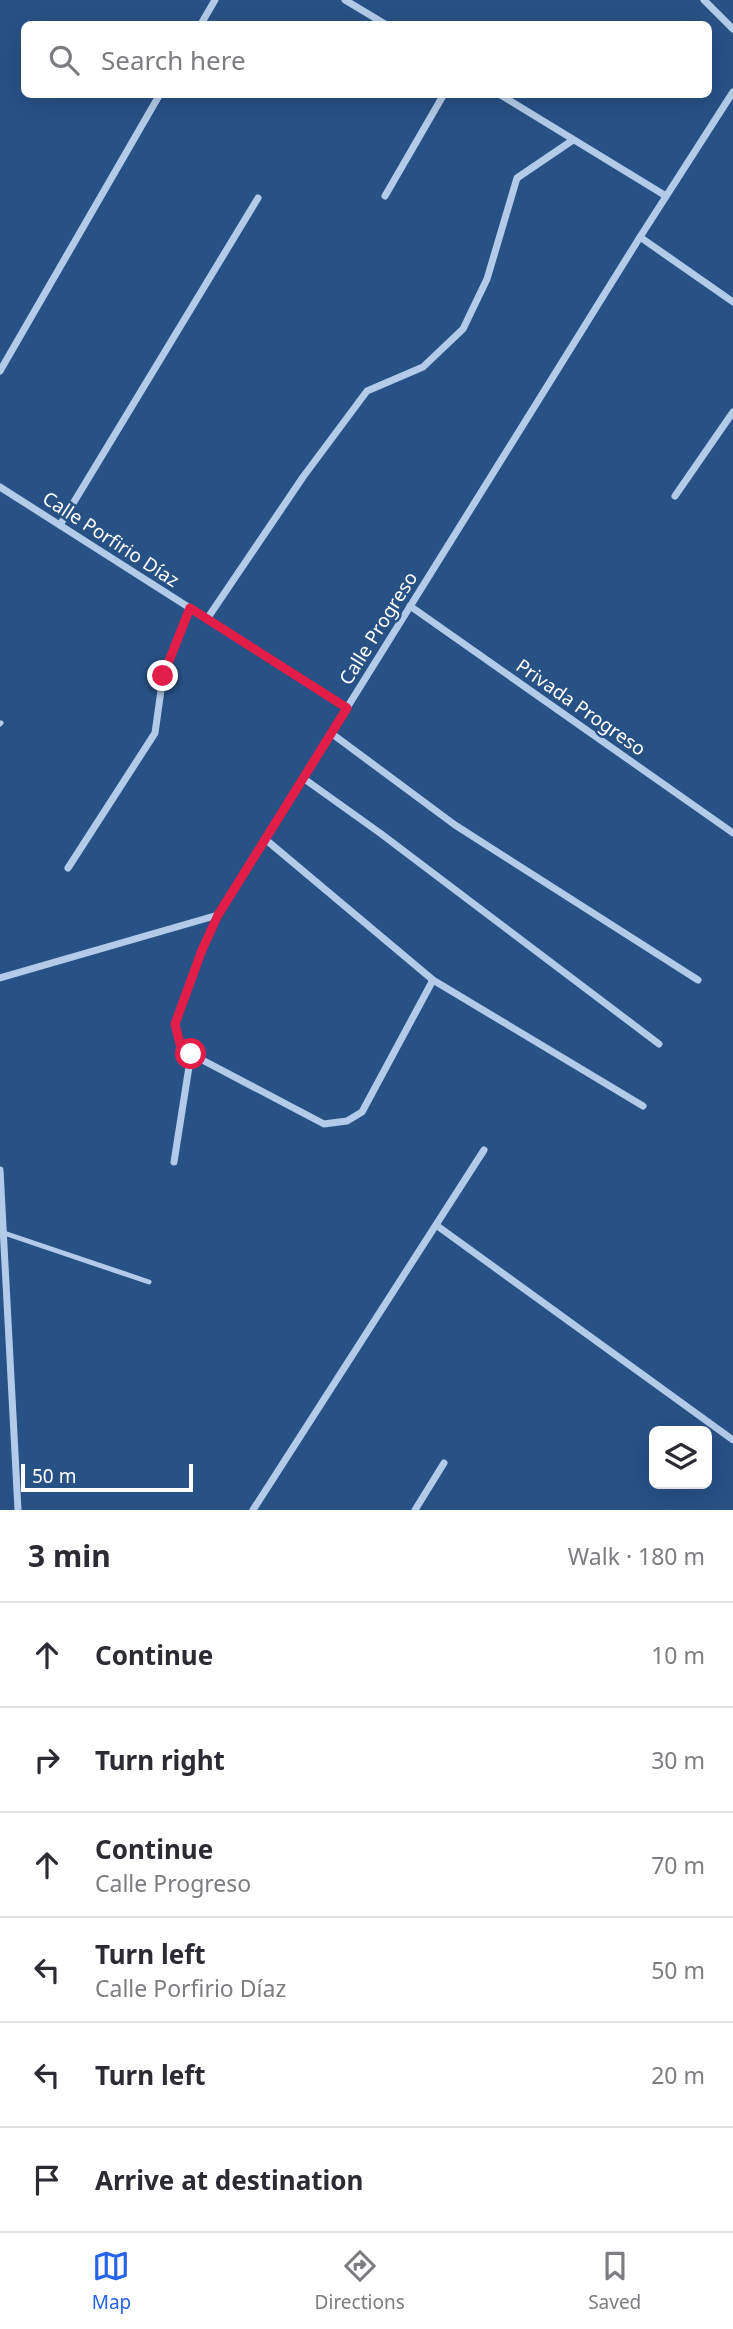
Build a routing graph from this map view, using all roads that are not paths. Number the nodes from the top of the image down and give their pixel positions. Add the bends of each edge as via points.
1 (215, 0) edge
2 (345, 0) edge
3 (704, 0) edge
4 (203, 21) edge
5 (380, 21) edge
6 (733, 29) edge
7 (733, 92) edge
8 (158, 98) edge
9 (442, 98) edge
10 (505, 98) edge
11 (573, 140) junction
12 (385, 196) dead end
13 (666, 196) junction
14 (258, 198) dead end
15 (640, 237) junction
16 (733, 302) edge
17 (0, 371) edge
18 (733, 412) edge
19 (0, 487) edge
20 (674, 496) dead end
21 (60, 526) junction
22 (410, 606) junction
23 (190, 608) junction
24 (207, 619) junction
25 (347, 708) junction
26 (331, 733) junction
27 (303, 778) junction
28 (733, 833) edge
29 (265, 839) junction
30 (68, 868) dead end
31 (218, 915) junction
32 (0, 978) edge
33 (433, 980) junction
34 (698, 980) dead end
35 (659, 1044) dead end
36 (191, 1054) junction
37 (643, 1106) dead end
38 (484, 1150) dead end
39 (174, 1162) dead end
40 (0, 1170) edge
41 (436, 1225) junction
42 (4, 1233) junction
43 (149, 1282) dead end
44 (733, 1440) edge
45 (444, 1463) dead end
46 (18, 1510) edge
47 (253, 1510) edge
48 (415, 1510) edge

1 - 4 street
2 - 5 street
3 - 6 street
7 - 13 street, Calle Progreso
8 - 17 street
9 - 12 street
10 - 11 street
11 - 13 street
11 - 24 street via 517,178 487,279 463,329 423,367 368,391
13 - 15 street, Calle Progreso
14 - 21 street
15 - 16 street
15 - 22 street, Calle Progreso
18 - 20 street
19 - 21 street, Calle Porfirio Díaz
21 - 23 street, Calle Porfirio Díaz
22 - 25 street, Calle Progreso
22 - 28 street, Privada Progreso
23 - 24 street, Calle Porfirio Díaz
23 - 30 street via 163,676 155,733
24 - 25 street, Calle Porfirio Díaz
25 - 26 street, Calle Progreso
26 - 27 street, Calle Progreso
26 - 34 street via 455,825
27 - 29 street, Calle Progreso
27 - 35 street
29 - 31 street, Calle Progreso
29 - 33 street
31 - 32 street
31 - 36 street, Calle Progreso via 175,1024 180,1044
33 - 36 street via 362,1112 347,1121 324,1124
33 - 37 street
36 - 39 street
38 - 41 street
40 - 42 street
41 - 44 street
41 - 47 street
42 - 43 lane
42 - 46 street
45 - 48 street

